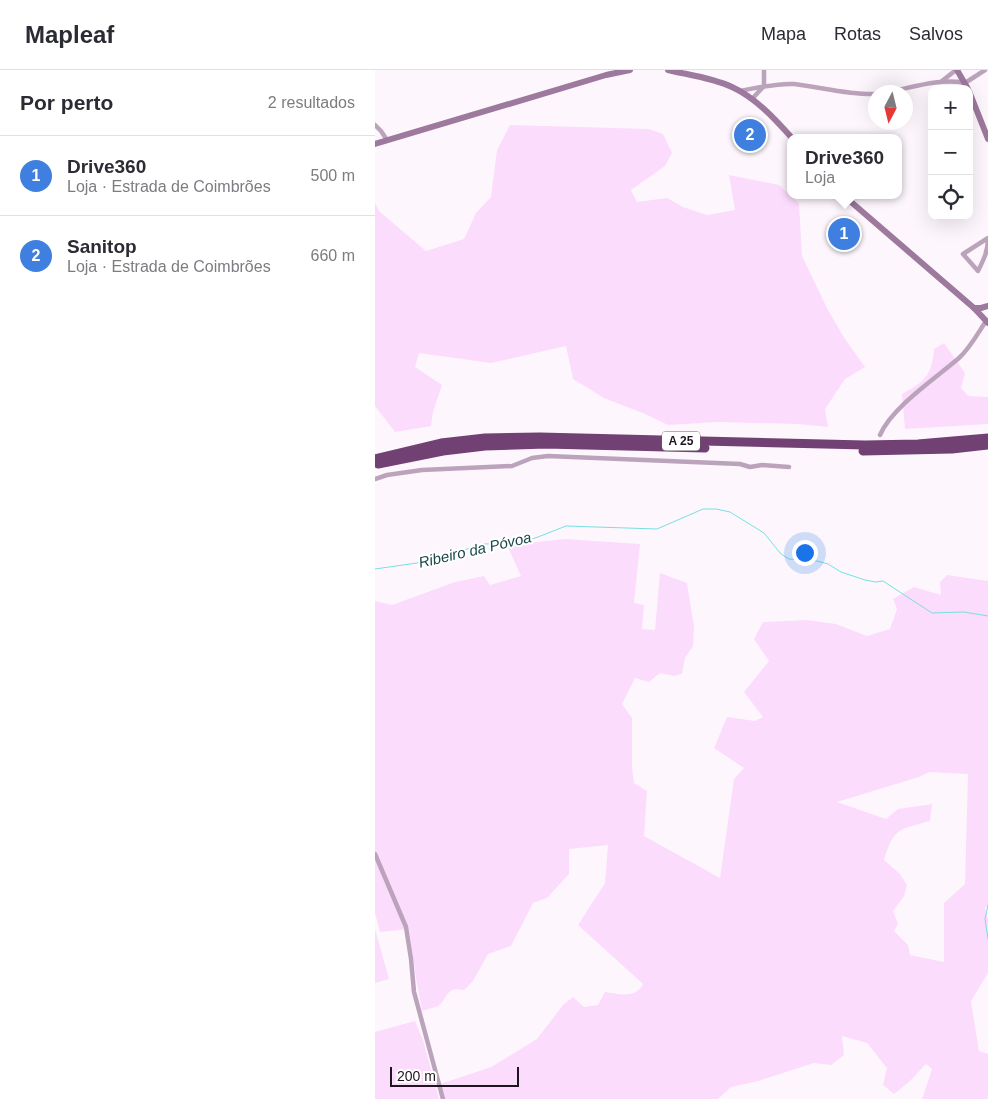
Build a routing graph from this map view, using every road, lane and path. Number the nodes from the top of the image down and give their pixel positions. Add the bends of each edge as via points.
1 (630, 70) edge
2 (668, 70) edge
3 (764, 70) edge
4 (957, 70) edge
5 (985, 70) edge
6 (941, 82) junction
7 (961, 85) edge
8 (965, 85) edge
9 (970, 85) edge
10 (764, 86) junction
11 (913, 87) edge
12 (739, 91) junction
13 (868, 94) edge
14 (752, 99) junction
15 (973, 103) edge
16 (375, 125) edge
17 (788, 134) edge
18 (988, 139) edge
19 (387, 140) junction
20 (375, 144) edge
21 (848, 199) edge
22 (988, 238) edge
23 (973, 308) junction
24 (988, 308) edge
25 (986, 320) edge
26 (880, 435) dead end
27 (988, 438) edge
28 (988, 445) edge
29 (375, 459) edge
30 (375, 465) edge
31 (789, 467) dead end
32 (375, 479) edge
33 (375, 854) edge
34 (443, 1099) edge

1 - 19 street
2 - 12 street via 721,83
3 - 10 street
4 - 6 street
4 - 8 street
5 - 9 street
6 - 7 street via 953,81
6 - 11 street
10 - 12 street
10 - 13 street via 792,84
10 - 14 street
12 - 14 street
14 - 17 street
15 - 18 street
16 - 19 street
19 - 20 street
21 - 23 street
22 - 22 street via 963,254 977,271 985,258
23 - 24 street
23 - 25 street
24 - 25 street
25 - 26 street via 960,357 889,419
27 - 29 highway, A 25 via 865,445 485,438 441,443
28 - 30 highway, A 25 via 865,451 528,444 443,451
31 - 32 street via 548,456 531,458 512,466 422,470
33 - 34 street via 406,927 414,992

